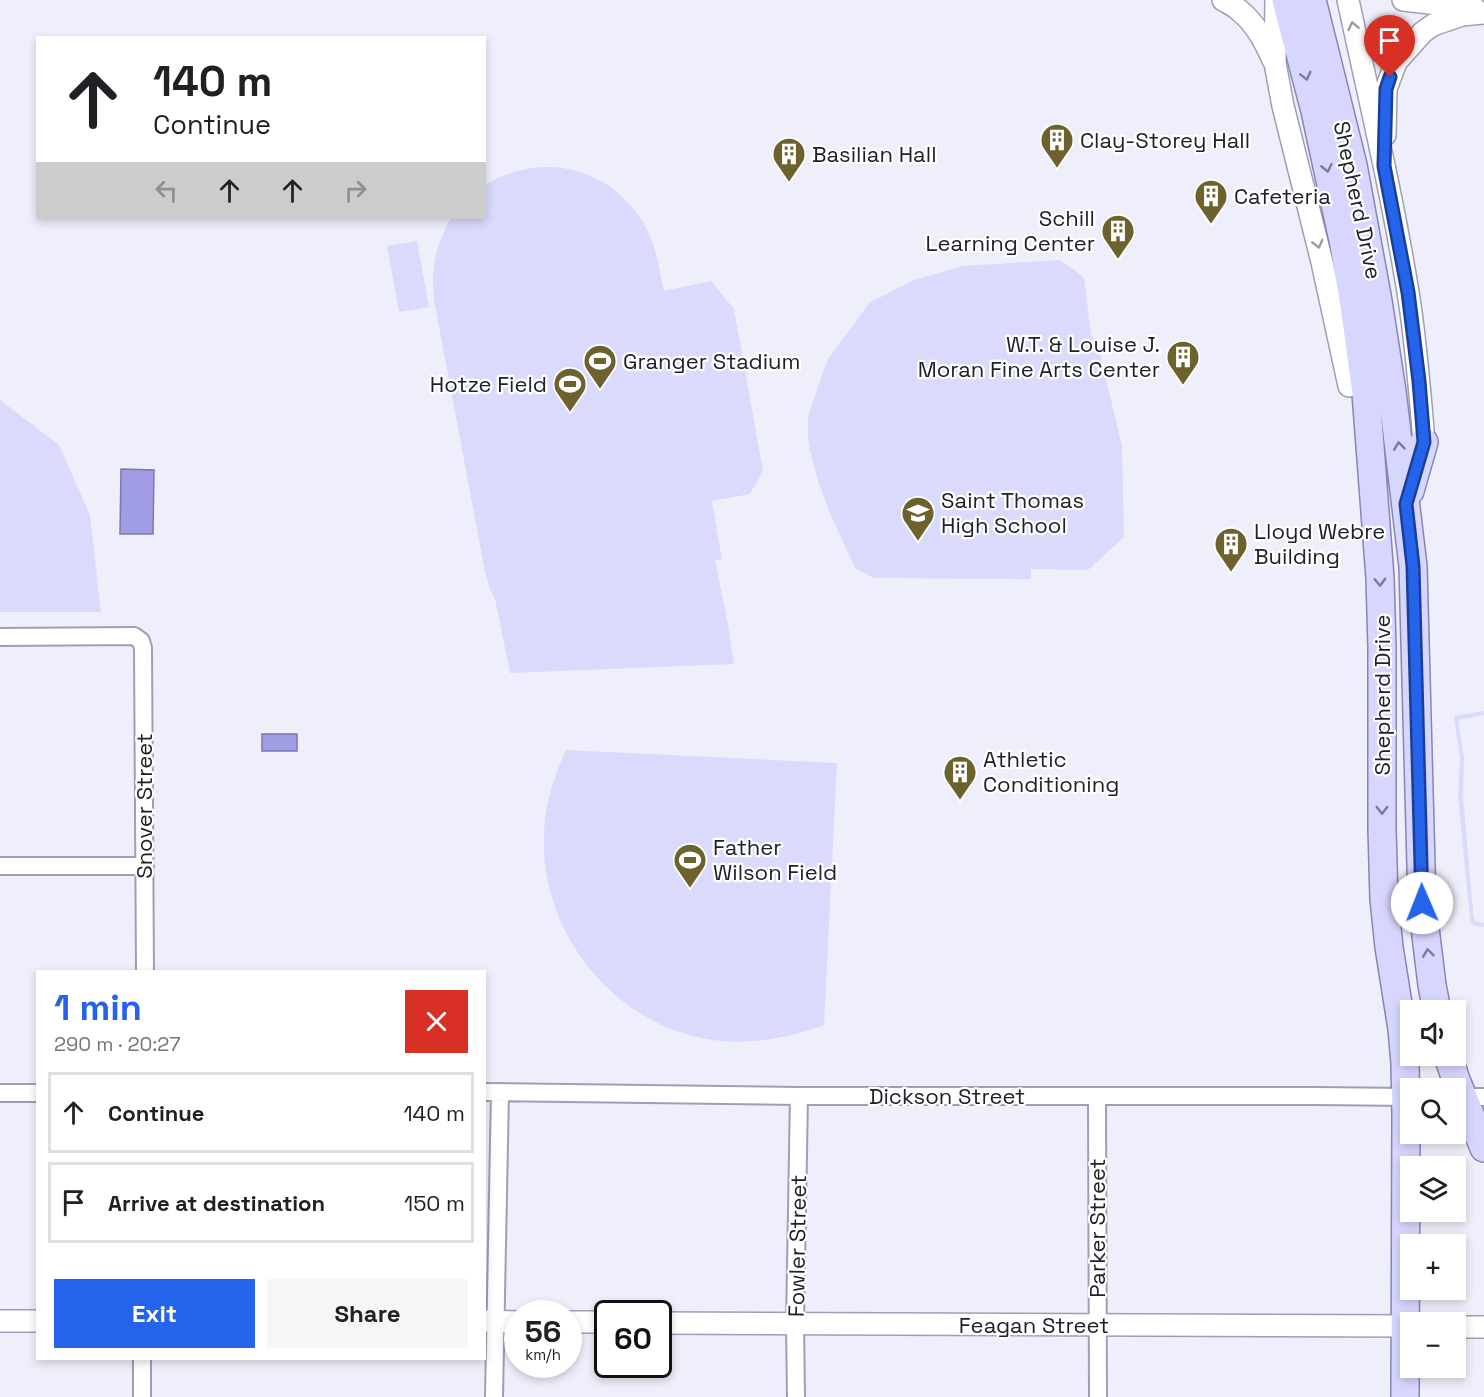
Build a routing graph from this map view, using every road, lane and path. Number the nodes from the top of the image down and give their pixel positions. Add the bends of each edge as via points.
1 (1223, 0) edge
2 (1276, 0) edge
3 (1286, 0) edge
4 (1312, 0) edge
5 (1348, 0) edge
6 (1403, 0) edge
7 (1484, 11) edge
8 (1275, 63) junction
9 (1327, 112) junction
10 (1384, 166) junction
11 (1350, 386) joint
12 (1424, 442) joint
13 (1375, 502) junction
14 (1406, 504) junction
15 (0, 637) edge
16 (1382, 647) junction
17 (1416, 671) junction
18 (0, 866) edge
19 (145, 866) junction
20 (146, 970) edge
21 (1435, 1000) edge
22 (1451, 1066) edge
23 (1406, 1078) edge
24 (492, 1092) edge
25 (0, 1093) edge
26 (36, 1093) edge
27 (798, 1096) junction
28 (1097, 1096) junction
29 (1400, 1097) edge
30 (1468, 1097) edge
31 (1408, 1144) edge
32 (1484, 1148) edge
33 (1408, 1312) edge
34 (0, 1321) edge
35 (36, 1322) edge
36 (489, 1322) edge
37 (672, 1323) edge
38 (795, 1324) junction
39 (1098, 1325) junction
40 (1400, 1326) edge
41 (1466, 1326) edge
42 (1484, 1327) edge
43 (142, 1360) edge
44 (1406, 1378) edge
45 (142, 1397) edge
46 (494, 1397) edge
47 (796, 1397) edge
48 (1098, 1397) edge
49 (1405, 1397) edge

1 - 8 street via 1255,27
2 - 8 street
3 -> 9 main road, Shepherd Drive
4 - 9 main road, Shepherd Drive
10 -> 5 street
6 - 7 street
7 - 10 street via 1432,25 1396,62 1386,89
8 -> 11 street
9 -> 13 main road, Shepherd Drive via 1366,393
14 -> 9 main road, Shepherd Drive via 1378,301 1353,165
10 - 12 street via 1408,292
11 - 13 main road
12 - 14 main road
13 -> 16 main road, Shepherd Drive
14 - 17 main road, Shepherd Drive via 1413,566
15 - 19 street, Snover Street via 134,636 141,641
16 - 17 main road via 1404,657
16 -> 23 main road, Shepherd Drive via 1384,899
21 -> 17 main road, Shepherd Drive via 1422,903
18 - 19 street
19 - 20 street, Snover Street
22 - 30 main road
24 - 27 street, Dickson Street
24 - 36 street
25 - 26 street
27 - 28 street, Dickson Street
27 - 38 street, Fowler Street
28 - 29 street, Dickson Street
28 - 39 street, Parker Street
30 - 32 main road
31 - 33 main road, Shepherd Drive
34 - 35 street
36 - 46 street
37 - 38 street, Feagan Street
38 - 39 street, Feagan Street
38 - 47 street, Fowler Street
39 - 40 street, Feagan Street
39 - 48 street, Parker Street
41 - 42 street
43 - 45 street
44 - 49 main road, Shepherd Drive

